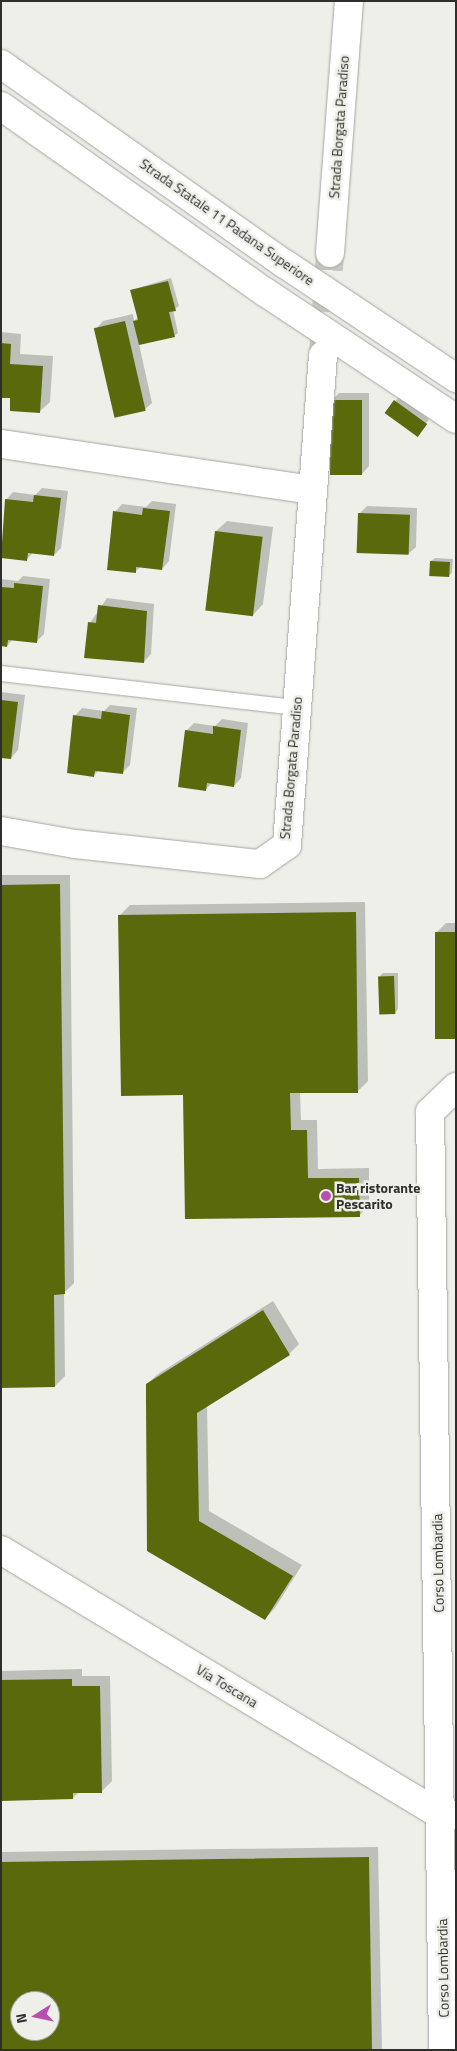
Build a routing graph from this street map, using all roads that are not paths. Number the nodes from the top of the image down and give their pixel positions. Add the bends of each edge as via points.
1 (349, 1) edge
2 (1, 64) edge
3 (1, 106) edge
4 (330, 253) tunnel mouth
5 (323, 354) tunnel mouth
6 (456, 378) edge
7 (456, 419) edge
8 (1, 444) edge
9 (313, 490) junction
10 (1, 673) edge
11 (297, 706) junction
12 (1, 831) edge
13 (456, 1087) edge
14 (445, 1290) edge
15 (1, 1550) edge
16 (448, 1815) edge
17 (449, 1933) edge
18 (443, 2050) edge

1 - 4 main road, Strada Borgata Paradiso
2 - 6 main road, Strada Statale 11 Padana Superiore via 285,264
3 - 7 main road via 265,292
5 - 9 main road, Strada Borgata Paradiso
8 - 9 main road
9 - 11 main road, Strada Borgata Paradiso
10 - 11 lane
11 - 12 main road, Strada Borgata Paradiso via 287,845 260,864 75,844
13 - 14 main road, Corso Lombardia via 430,1112
14 - 16 main road, Corso Lombardia
15 - 16 main road, Via Toscana
16 - 17 main road, Corso Lombardia
17 - 18 main road, Corso Lombardia

